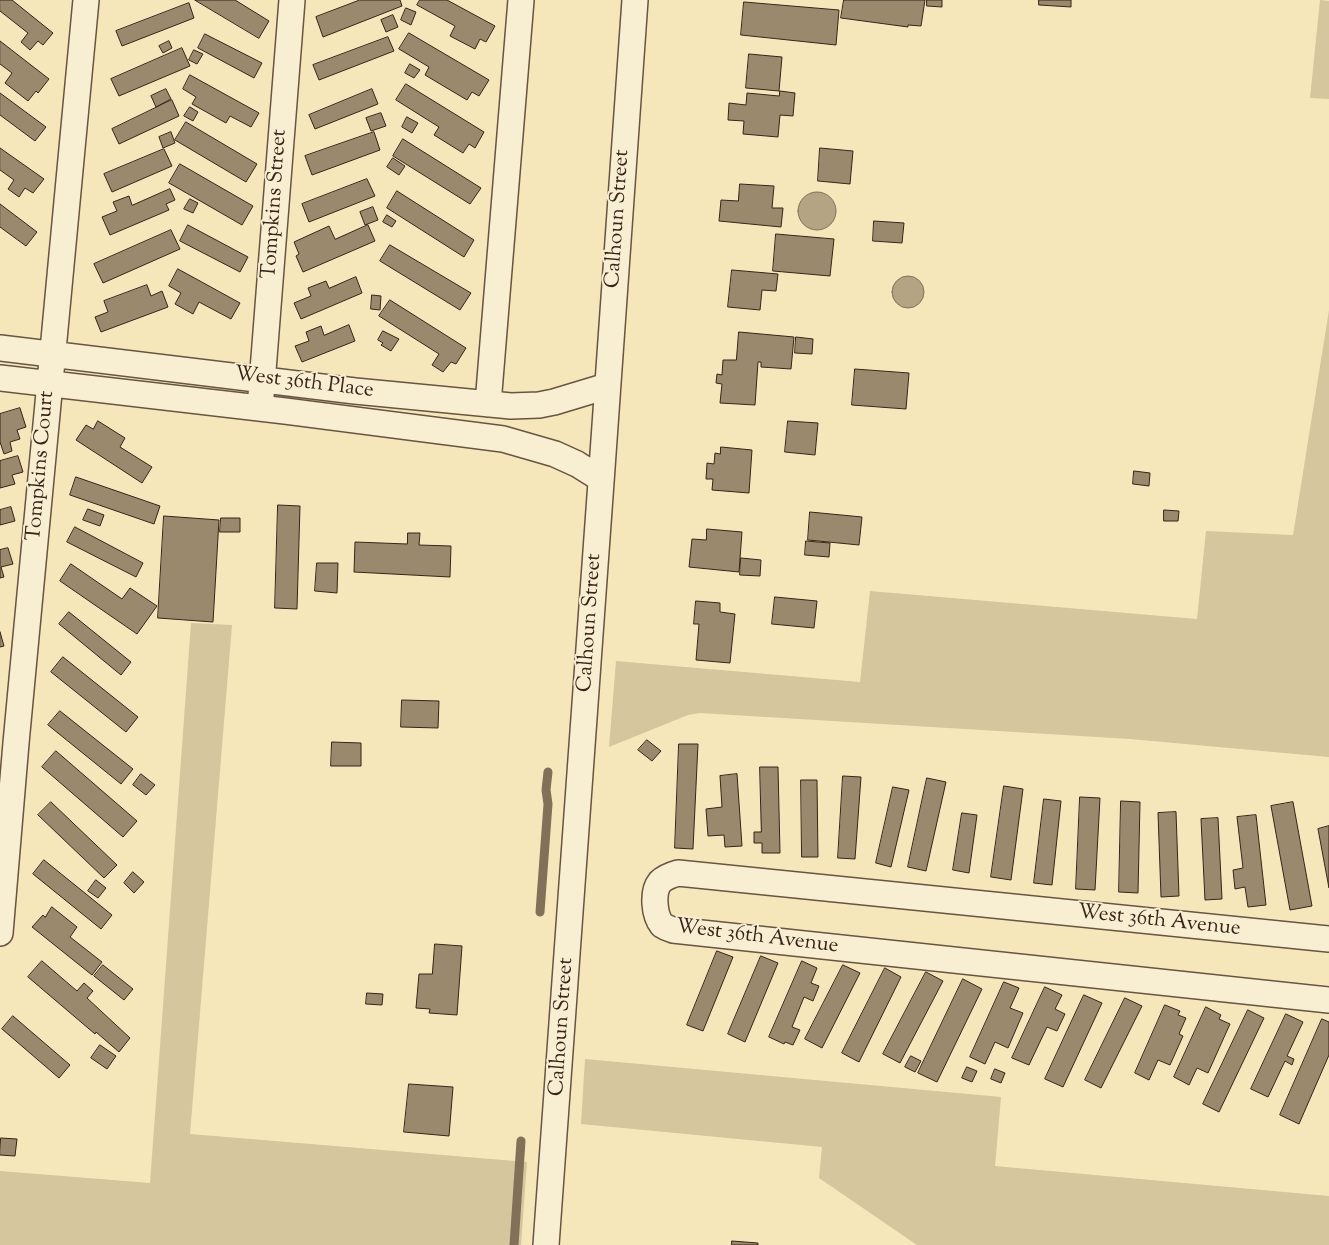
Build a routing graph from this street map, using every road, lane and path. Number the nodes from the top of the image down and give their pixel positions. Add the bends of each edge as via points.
1 (86, 0) edge
2 (292, 0) edge
3 (521, 0) edge
4 (635, 0) edge
5 (0, 348) edge
6 (52, 354) junction
7 (0, 378) edge
8 (263, 380) junction
9 (49, 383) junction
10 (607, 386) junction
11 (488, 404) junction
12 (260, 408) junction
13 (601, 479) junction
14 (0, 933) edge
15 (1329, 940) edge
16 (1329, 1000) edge
17 (546, 1245) edge

1 - 6 street, Tompkins Court
2 - 8 street, Tompkins Street
3 - 11 street
4 - 10 street, Calhoun Street
5 - 6 street, West 36th Place
6 - 8 street, West 36th Place
6 - 9 street, Tompkins Court
7 - 9 street, West 36th Place
8 - 11 street, West 36th Place
8 - 12 street, Tompkins Street
9 - 12 street, West 36th Place
9 - 14 street, Tompkins Court
10 - 11 street, West 36th Place via 539,405
10 - 13 street, Calhoun Street
12 - 13 street, West 36th Place via 503,439 555,454
13 - 17 street, Calhoun Street
15 - 16 street, West 36th Avenue via 678,873 666,877 659,884 656,896 658,915 663,925 673,930

